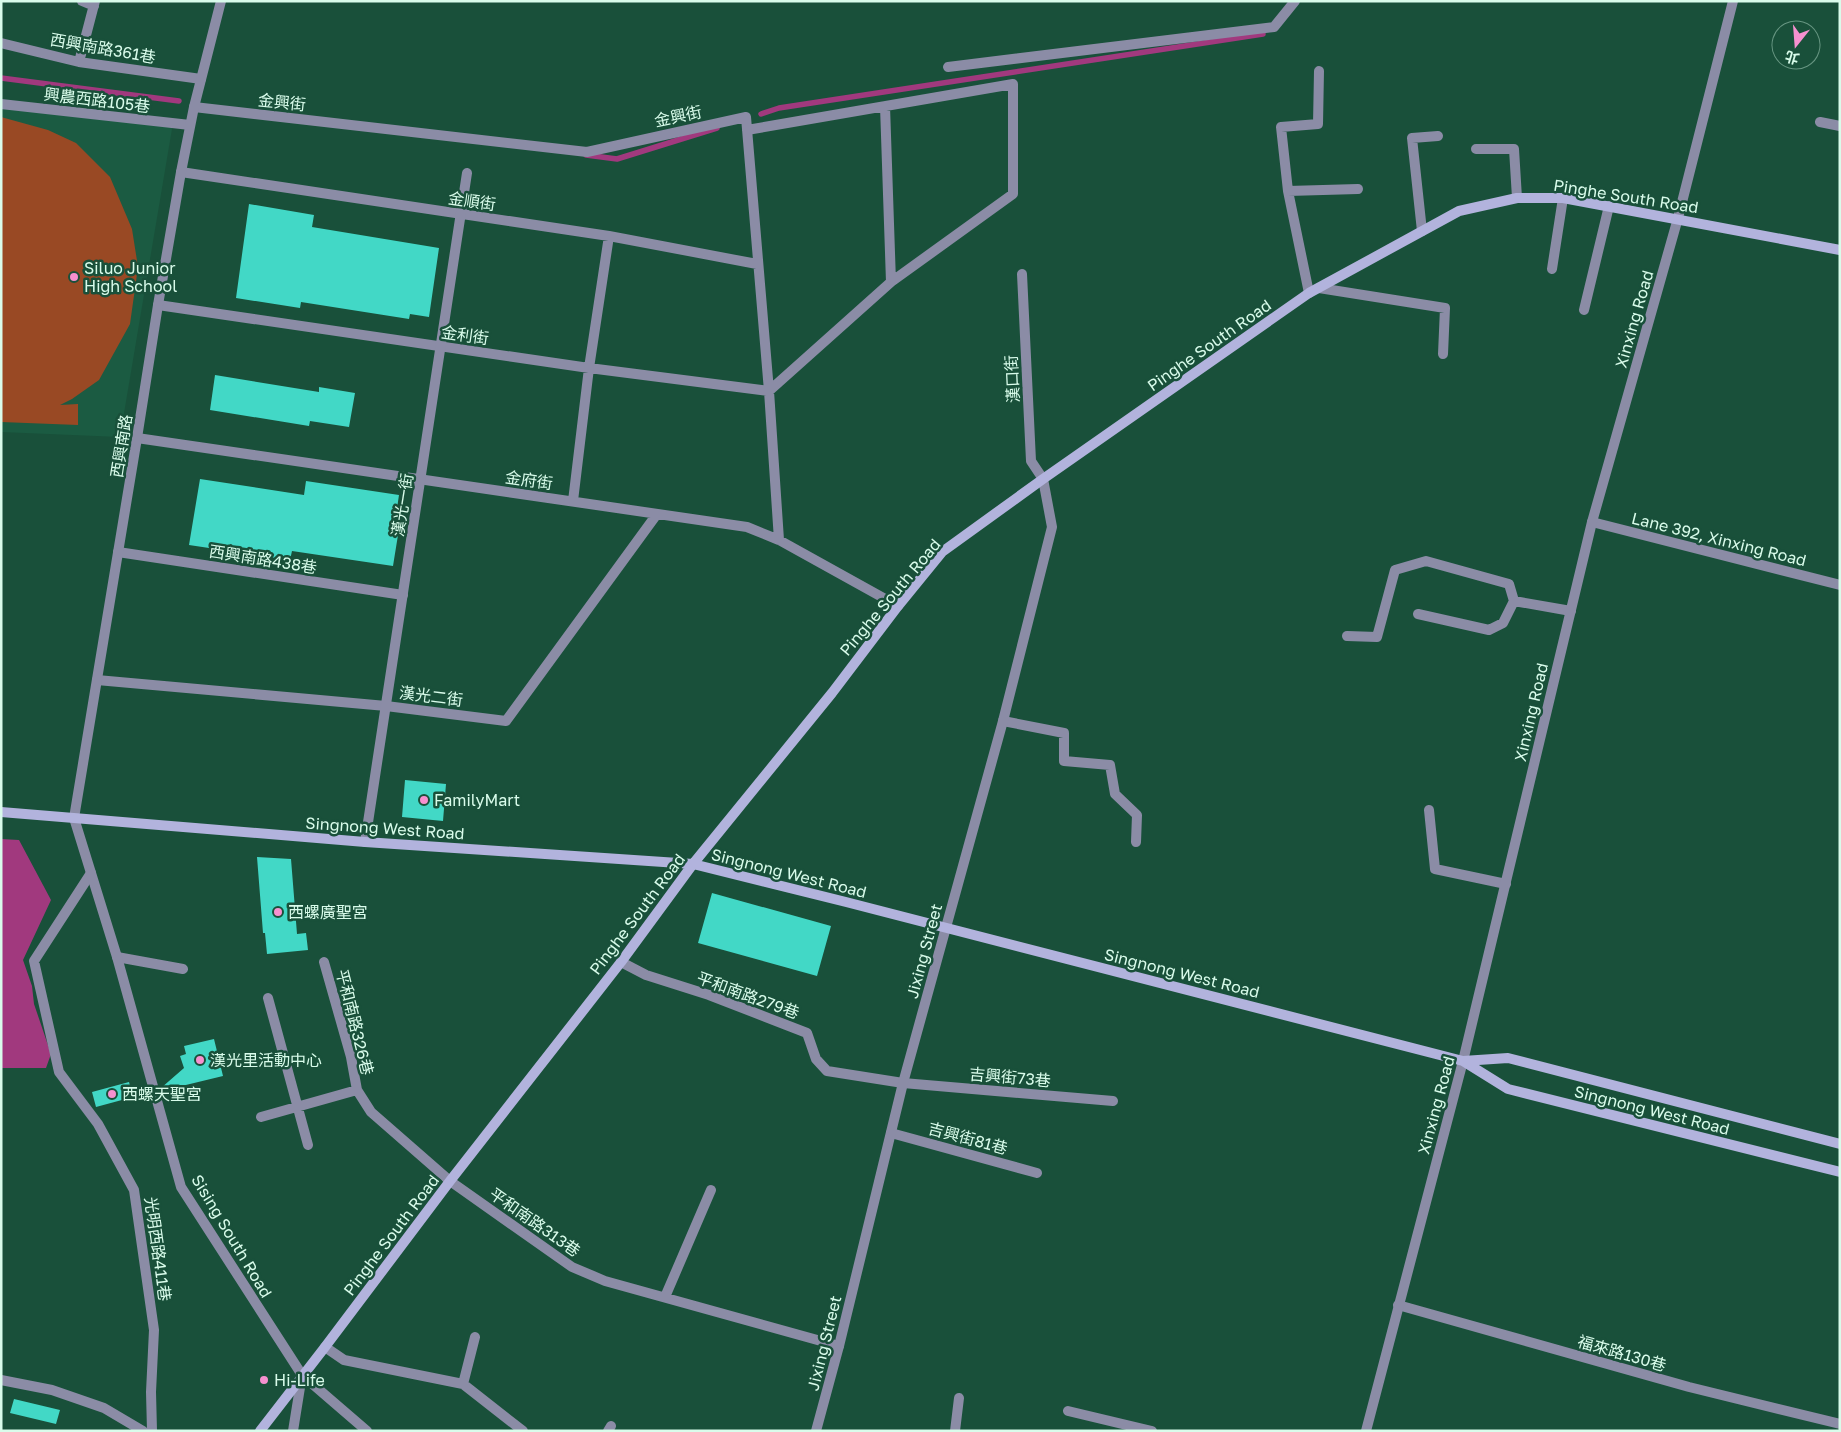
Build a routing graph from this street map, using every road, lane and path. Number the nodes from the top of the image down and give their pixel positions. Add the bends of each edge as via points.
1 (82, 1) edge
2 (221, 1) edge
3 (1295, 1) edge
4 (1733, 1) edge
5 (94, 4) edge
6 (1, 43) edge
7 (79, 62) junction
8 (948, 67) dead end
9 (1319, 72) dead end
10 (201, 79) junction
11 (1, 104) edge
12 (885, 106) junction
13 (194, 107) junction
14 (1820, 122) dead end
15 (190, 126) junction
16 (1840, 126) edge
17 (747, 130) junction
18 (1438, 136) dead end
19 (1476, 149) dead end
20 (181, 172) junction
21 (467, 173) dead end
22 (1358, 189) dead end
23 (1288, 191) junction
24 (1517, 198) junction
25 (1563, 198) junction
26 (1610, 206) junction
27 (461, 214) junction
28 (1678, 218) junction
29 (1422, 231) junction
30 (609, 236) junction
31 (1840, 250) edge
32 (757, 264) junction
33 (1552, 269) dead end
34 (1022, 274) dead end
35 (891, 282) junction
36 (1319, 288) junction
37 (1309, 293) junction
38 (158, 305) junction
39 (1584, 310) dead end
40 (441, 347) junction
41 (1443, 354) dead end
42 (589, 368) junction
43 (769, 391) junction
44 (137, 438) junction
45 (422, 479) junction
46 (1043, 479) junction
47 (573, 501) junction
48 (657, 514) junction
49 (1592, 522) junction
50 (779, 540) junction
51 (118, 552) junction
52 (1840, 585) edge
53 (403, 595) junction
54 (1514, 601) junction
55 (898, 606) junction
56 (1571, 611) junction
57 (1418, 614) dead end
58 (1347, 636) dead end
59 (97, 680) junction
60 (386, 706) junction
61 (1003, 721) junction
62 (1429, 810) dead end
63 (1, 812) edge
64 (74, 818) junction
65 (365, 842) junction
66 (1136, 842) dead end
67 (692, 864) junction
68 (91, 873) junction
69 (1506, 884) junction
70 (946, 927) junction
71 (117, 957) junction
72 (324, 962) dead end
73 (622, 962) junction
74 (183, 969) dead end
75 (268, 998) dead end
76 (1463, 1061) junction
77 (903, 1083) junction
78 (357, 1090) junction
79 (1113, 1102) dead end
80 (297, 1107) junction
81 (261, 1117) dead end
82 (891, 1133) junction
83 (1840, 1144) edge
84 (308, 1145) dead end
85 (1840, 1172) edge
86 (1037, 1173) dead end
87 (450, 1181) junction
88 (711, 1190) dead end
89 (665, 1297) junction
90 (1398, 1305) junction
91 (475, 1337) dead end
92 (840, 1346) junction
93 (325, 1347) junction
94 (302, 1375) junction
95 (1, 1380) edge
96 (463, 1384) junction
97 (959, 1398) dead end
98 (1068, 1411) dead end
99 (1840, 1424) edge
100 (143, 1431) edge
101 (152, 1431) edge
102 (260, 1431) edge
103 (293, 1431) edge
104 (367, 1431) edge
105 (523, 1431) edge
106 (816, 1431) edge
107 (955, 1431) edge
108 (1152, 1431) edge
109 (1366, 1431) edge

1 - 5 street
2 - 10 street, 西興南路
3 - 8 street via 1274,27
4 - 28 street, Xinxing Road
5 - 7 street
6 - 7 street, 西興南路361巷
7 - 10 street, 西興南路361巷
9 - 23 street via 1318,124 1281,127
10 - 13 street, 西興南路
11 - 15 street, 興農西路105巷
12 - 17 street
12 - 35 street
12 - 35 street via 1013,84 1013,194
13 - 15 street, 西興南路
13 - 17 street, 金興街 via 587,152 746,117
14 - 16 street
15 - 20 street, 西興南路
17 - 32 street
18 - 29 street via 1412,138
19 - 24 street via 1514,149
20 - 27 street, 金順街
20 - 38 street, 西興南路
21 - 27 street, 漢光一街
22 - 23 street
23 - 37 street
24 - 25 main road, Pinghe South Road
24 - 29 main road, Pinghe South Road via 1459,211
25 - 26 main road, Pinghe South Road
25 - 33 street
26 - 28 main road, Pinghe South Road
26 - 39 street
27 - 30 street, 金順街
27 - 40 street, 漢光一街
28 - 31 main road, Pinghe South Road
28 - 49 street, Xinxing Road
29 - 36 main road, Pinghe South Road
30 - 32 street, 金順街
30 - 42 street
32 - 43 street
34 - 46 street, 漢口街 via 1031,460
35 - 43 street
36 - 37 main road, Pinghe South Road
36 - 41 street via 1445,308
37 - 46 main road, Pinghe South Road
38 - 40 street, 金利街
38 - 44 street, 西興南路
40 - 42 street, 金利街
40 - 45 street, 漢光一街
42 - 43 street, 金利街
42 - 47 street
43 - 50 street
44 - 45 street, 金府街
44 - 51 street, 西興南路
45 - 47 street, 金府街
45 - 53 street, 漢光一街
46 - 55 main road, Pinghe South Road via 942,552
46 - 61 street, Jixing Street via 1052,527
47 - 48 street, 金府街
48 - 50 street, 金府街 via 746,527
48 - 60 street, 漢光二街 via 506,720
49 - 52 street, Lane 392, Xinxing Road
49 - 56 street, Xinxing Road
50 - 55 street, 金府街
51 - 53 street, 西興南路438巷
51 - 59 street, 西興南路
53 - 60 street, 漢光一街
54 - 56 street
54 - 57 street via 1503,623 1489,630
54 - 58 street via 1509,584 1426,561 1395,570 1377,637
55 - 67 main road, Pinghe South Road via 832,693
56 - 69 street, Xinxing Road
59 - 60 street, 漢光二街
59 - 64 street, 西興南路
60 - 65 street, 漢光一街
61 - 66 street via 1064,733 1064,760 1110,765 1115,794 1137,815
61 - 70 street, Jixing Street
62 - 69 street via 1435,868
63 - 64 main road, Singnong West Road
64 - 65 main road, Singnong West Road
64 - 68 street, Sising South Road
65 - 67 main road, Singnong West Road
67 - 70 main road, Singnong West Road
67 - 73 main road, Pinghe South Road
68 - 71 street, Sising South Road
68 - 101 street, 光明西路411巷 via 34,961 59,1072 98,1124 134,1190 154,1330
69 - 76 street, Xinxing Road
70 - 76 main road, Singnong West Road
70 - 77 street, Jixing Street
71 - 74 street
71 - 94 street, Sising South Road via 182,1187
72 - 78 street, 平和南路326巷
73 - 77 street, 平和南路279巷 via 646,975 808,1033 816,1059 827,1071
73 - 87 main road, Pinghe South Road
75 - 80 street
76 - 83 main road, Singnong West Road via 1508,1058
76 - 85 main road, Singnong West Road via 1508,1088
76 - 90 street, Xinxing Road
77 - 79 street, 吉興街73巷
77 - 82 street, Jixing Street
78 - 80 street, 平和南路326巷
78 - 87 street, 平和南路326巷 via 371,1112
80 - 81 street, 平和南路326巷
80 - 84 street
82 - 86 street, 吉興街81巷
82 - 92 street, Jixing Street
87 - 89 street, 平和南路313巷 via 572,1267 606,1281
87 - 93 main road, Pinghe South Road
88 - 89 street
89 - 92 street, 平和南路313巷
90 - 99 street, 福來路130巷 via 1689,1387
90 - 109 street, Xinxing Road
91 - 96 street
92 - 106 street, Jixing Street
93 - 94 main road, Pinghe South Road
93 - 96 street via 344,1360
94 - 102 main road, Pinghe South Road
94 - 103 street
94 - 104 street, Sising South Road
95 - 100 street via 52,1390 104,1408
96 - 105 street
97 - 107 street
98 - 108 street

